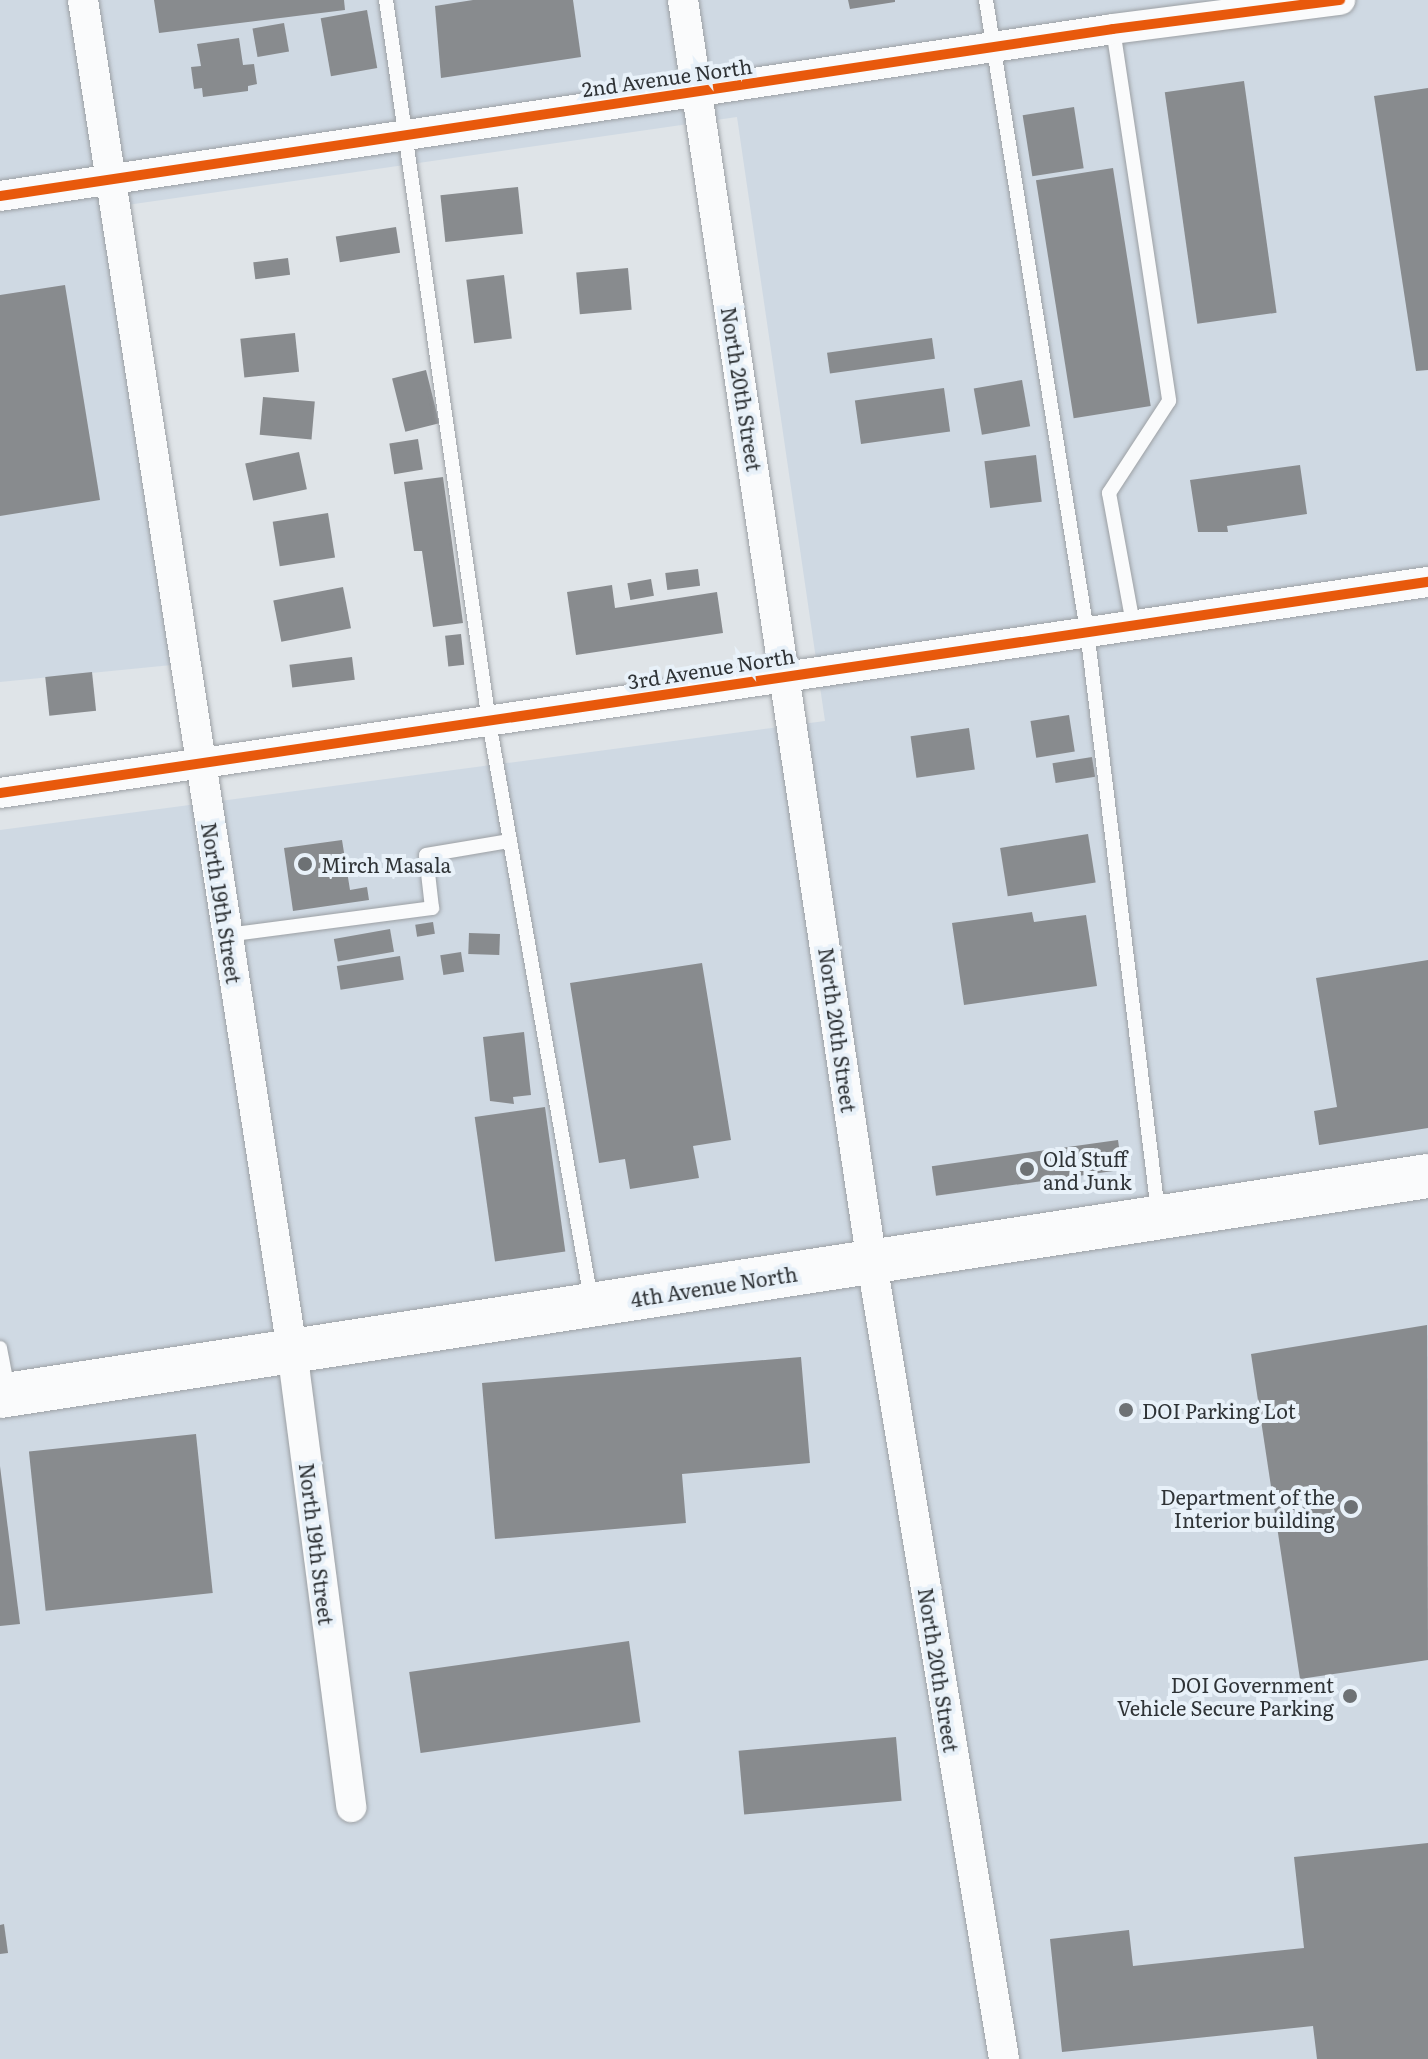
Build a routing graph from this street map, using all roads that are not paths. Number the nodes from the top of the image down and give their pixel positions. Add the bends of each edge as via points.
1 (83, 0) edge
2 (386, 0) edge
3 (683, 0) edge
4 (986, 0) edge
5 (1340, 0) edge
6 (1113, 29) junction
7 (994, 49) junction
8 (696, 90) junction
9 (403, 135) junction
10 (108, 180) junction
11 (0, 196) edge
12 (1428, 582) edge
13 (1133, 624) junction
14 (1087, 631) junction
15 (786, 674) junction
16 (489, 722) junction
17 (201, 767) junction
18 (0, 793) edge
19 (510, 841) junction
20 (227, 935) junction
21 (1428, 1176) edge
22 (1158, 1217) junction
23 (872, 1263) junction
24 (592, 1305) junction
25 (0, 1348) edge
26 (292, 1350) junction
27 (4, 1395) edge
28 (351, 1807) dead end
29 (1004, 2059) edge

1 - 10 street, North 19th Street
2 - 9 lane
3 - 8 street, North 20th Street
4 - 7 lane
5 - 6 street, 2nd Avenue North
6 - 7 street, 2nd Avenue North
6 - 13 lane via 1169,401 1109,493
7 - 8 street, 2nd Avenue North
7 - 14 lane
8 - 9 street, 2nd Avenue North
8 - 15 street, North 20th Street
9 - 10 street, 2nd Avenue North
9 - 16 lane
10 - 11 street, 2nd Avenue North
10 - 17 street, North 19th Street
12 - 13 street, 3rd Avenue North
13 - 14 street, 3rd Avenue North
14 - 15 street, 3rd Avenue North
14 - 22 lane
15 - 16 street, 3rd Avenue North
15 - 23 street, North 20th Street
16 - 17 street, 3rd Avenue North
16 - 19 lane
17 - 18 street, 3rd Avenue North
17 - 20 street, North 19th Street
19 - 20 lane via 426,855 432,908
19 - 24 lane
20 - 26 street, North 19th Street
21 - 22 main road, 4th Avenue North
22 - 23 main road, 4th Avenue North
23 - 24 main road, 4th Avenue North
23 - 29 street, North 20th Street
24 - 26 main road, 4th Avenue North
25 - 27 lane
26 - 27 main road, 4th Avenue North
26 - 28 street, North 19th Street

